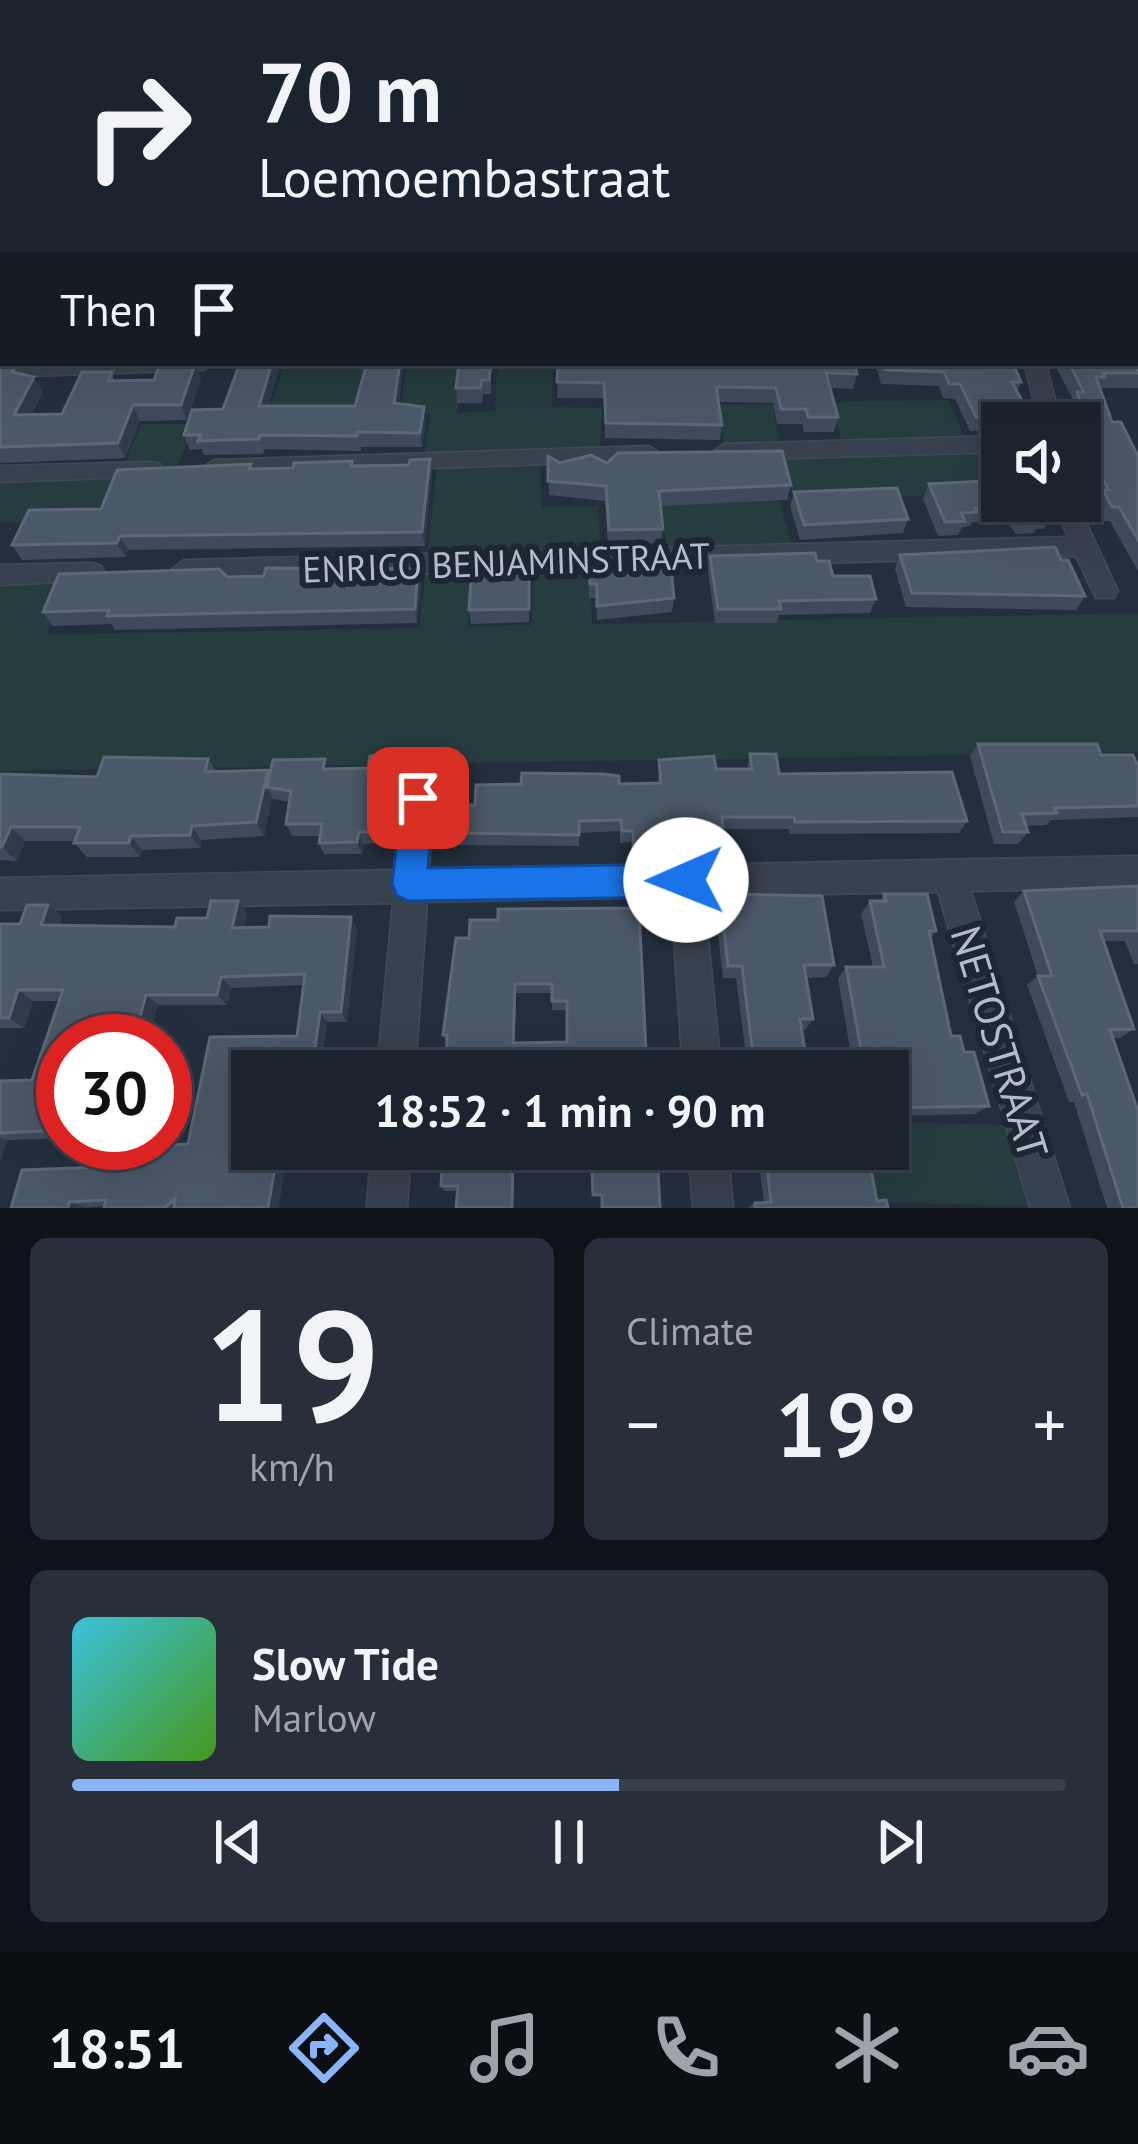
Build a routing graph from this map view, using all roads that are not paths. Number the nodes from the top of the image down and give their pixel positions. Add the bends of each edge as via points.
1 (117, 366) edge
2 (1035, 366) edge
3 (0, 370) edge
4 (1047, 402) edge
5 (981, 445) edge
6 (0, 474) edge
7 (1073, 522) edge
8 (1084, 547) junction
9 (165, 571) edge
10 (118, 572) edge
11 (0, 575) edge
12 (1105, 591) dead end
13 (418, 798) dead end
14 (1138, 872) edge
15 (950, 877) junction
16 (686, 880) junction
17 (409, 884) junction
18 (0, 894) edge
19 (397, 1050) edge
20 (700, 1050) edge
21 (390, 1170) edge
22 (710, 1170) edge
23 (387, 1208) edge
24 (713, 1208) edge
25 (1050, 1208) edge

1 - 3 street
2 - 4 street
5 - 6 street
7 - 8 street
8 - 9 street, ENRICO BENJAMINSTRAAT
8 - 12 street
10 - 11 street
13 - 17 street
14 - 15 street
15 - 16 street
15 - 25 street, NETOSTRAAT
16 - 17 street
16 - 20 street
17 - 18 street
17 - 19 street
21 - 23 street
22 - 24 street

